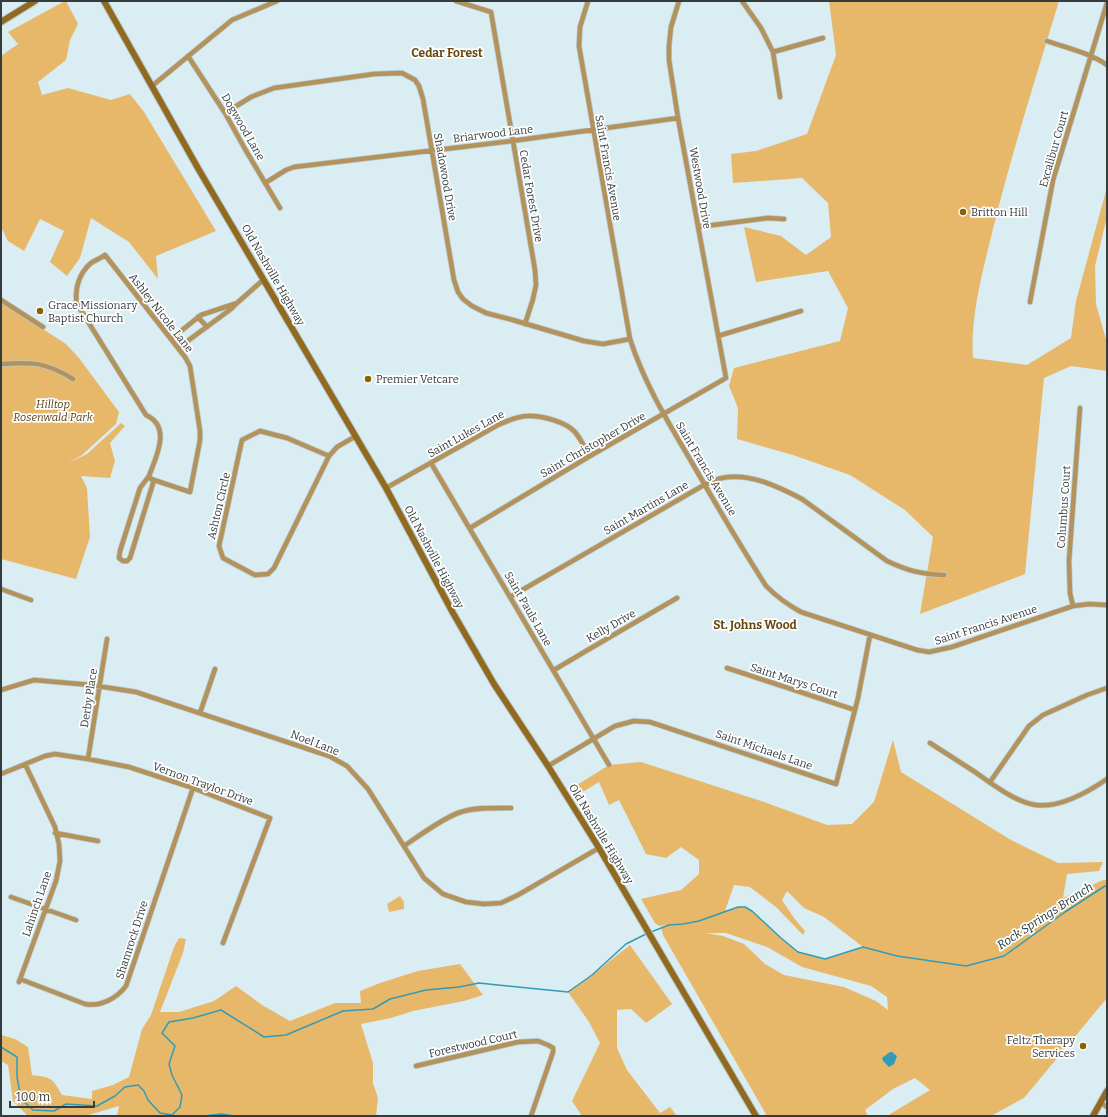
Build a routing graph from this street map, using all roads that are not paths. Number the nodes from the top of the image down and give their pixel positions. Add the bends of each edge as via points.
1 (35, 1) edge
2 (104, 1) edge
3 (277, 1) edge
4 (456, 1) edge
5 (588, 1) edge
6 (679, 1) edge
7 (742, 1) edge
8 (1107, 3) edge
9 (1, 22) edge
10 (823, 38) dead end
11 (1047, 41) dead end
12 (773, 52) junction
13 (188, 56) junction
14 (1091, 56) junction
15 (1107, 65) edge
16 (152, 86) junction
17 (780, 96) dead end
18 (225, 112) junction
19 (678, 118) junction
20 (592, 130) junction
21 (512, 141) junction
22 (432, 150) junction
23 (265, 183) junction
24 (280, 208) dead end
25 (784, 219) dead end
26 (698, 227) junction
27 (263, 280) junction
28 (1, 300) edge
29 (1030, 302) dead end
30 (237, 303) junction
31 (801, 311) dead end
32 (198, 317) junction
33 (525, 324) junction
34 (43, 327) dead end
35 (207, 328) junction
36 (718, 336) junction
37 (171, 339) junction
38 (630, 339) junction
39 (178, 348) junction
40 (1, 364) edge
41 (726, 378) joint
42 (73, 379) dead end
43 (1080, 408) dead end
44 (664, 415) junction
45 (356, 436) junction
46 (329, 456) junction
47 (590, 456) junction
48 (432, 463) junction
49 (149, 476) junction
50 (154, 480) junction
51 (704, 485) junction
52 (386, 488) junction
53 (470, 528) junction
54 (944, 575) dead end
55 (1, 589) edge
56 (510, 597) junction
57 (677, 598) dead end
58 (31, 600) dead end
59 (1107, 605) edge
60 (1073, 606) junction
61 (870, 636) junction
62 (107, 639) dead end
63 (728, 668) dead end
64 (215, 669) dead end
65 (554, 670) junction
66 (99, 686) junction
67 (1107, 688) edge
68 (1, 690) edge
69 (855, 710) junction
70 (200, 713) junction
71 (594, 739) junction
72 (930, 743) dead end
73 (88, 759) junction
74 (25, 764) junction
75 (609, 765) dead end
76 (548, 766) junction
77 (1, 774) edge
78 (1107, 779) edge
79 (990, 782) junction
80 (193, 788) junction
81 (511, 808) dead end
82 (55, 833) junction
83 (98, 840) dead end
84 (404, 846) junction
85 (598, 848) junction
86 (11, 897) dead end
87 (46, 910) junction
88 (76, 920) dead end
89 (223, 943) dead end
90 (19, 980) joint
91 (416, 1066) dead end
92 (1107, 1091) edge
93 (1100, 1103) junction
94 (1107, 1107) edge
95 (531, 1116) edge
96 (756, 1116) edge
97 (1093, 1116) edge

1 - 9 main road
2 - 16 main road, Old Nashville Highway
3 - 13 street via 232,20
4 - 21 street, Cedar Forest Drive via 491,12
5 - 20 street, Saint Francis Avenue via 580,27 579,46
6 - 19 street, Westwood Drive via 671,27 669,46
7 - 12 street via 762,28
8 - 14 street, Excalibur Court
10 - 12 street
11 - 14 street
12 - 17 street
13 - 16 street
13 - 18 street, Dogwood Lane
14 - 15 street
14 - 29 street, Excalibur Court via 1053,180
16 - 27 main road, Old Nashville Highway
18 - 22 street, Shadowood Drive via 274,88 374,74 402,73 415,80 419,86
18 - 23 street, Dogwood Lane
19 - 20 street, Briarwood Lane
19 - 26 street, Westwood Drive
20 - 21 street, Briarwood Lane
20 - 38 street, Saint Francis Avenue
21 - 22 street, Briarwood Lane
21 - 33 street, Cedar Forest Drive via 536,285
22 - 23 street, Briarwood Lane via 294,167
22 - 33 street, Shadowood Drive via 458,292 480,311
23 - 24 street, Dogwood Lane
25 - 26 street via 768,218
26 - 36 street, Westwood Drive
27 - 30 street
27 - 45 main road, Old Nashville Highway
28 - 34 street
30 - 32 street
30 - 35 street
31 - 36 street
32 - 35 street
32 - 37 street
33 - 38 street, Shadowood Drive via 594,343 613,343
35 - 39 street
36 - 41 street, Westwood Drive
37 - 39 street, Ashley Nicole Lane
37 - 49 street, Ashley Nicole Lane via 105,255 90,264 79,279 76,304 146,416 151,418 160,430 160,444
38 - 44 street, Saint Francis Avenue via 647,383
39 - 50 street, Ashley Nicole Lane via 190,366 200,440 190,492
40 - 42 street via 40,364
41 - 44 street, Saint Christopher Drive
43 - 60 street, Columbus Court via 1070,561 1070,593
44 - 47 street, Saint Christopher Drive
44 - 51 street, Saint Francis Avenue
45 - 46 street, Ashton Circle via 337,447
45 - 52 main road, Old Nashville Highway
46 - 46 street, Ashton Circle via 274,568 268,574 255,575 224,558 219,546 242,440 260,431 287,438
47 - 48 street, Saint Lukes Lane via 574,431 547,418 529,415 498,425
47 - 53 street, Saint Christopher Drive
48 - 52 street, Saint Lukes Lane
48 - 53 street, Saint Pauls Lane
49 - 50 street
49 - 50 street via 140,488 120,551 119,558 123,561 130,558
51 - 54 street, Saint Martins Lane via 720,478 737,476 780,488 802,499 887,561 921,574
51 - 56 street, Saint Martins Lane
51 - 61 street, Saint Francis Avenue via 763,581 778,597 801,612
52 - 76 main road, Old Nashville Highway via 494,684
53 - 56 street, Saint Pauls Lane
55 - 58 street
56 - 65 street, Saint Pauls Lane
57 - 65 street, Kelly Drive
59 - 60 street, Saint Francis Avenue
60 - 61 street, Saint Francis Avenue via 929,652
61 - 69 street, Saint Michaels Lane
62 - 66 street, Derby Place
63 - 69 street, Saint Marys Court
64 - 70 street
65 - 71 street, Saint Pauls Lane
66 - 68 street, Noel Lane via 34,680
66 - 70 street, Noel Lane via 136,692
66 - 73 street, Derby Place
67 - 79 street via 1043,715 1029,726
69 - 71 street, Saint Michaels Lane via 836,784 650,722 634,721 615,726
70 - 84 street, Noel Lane via 302,746 347,766 368,789
71 - 75 street, Saint Pauls Lane
71 - 76 street, Saint Michaels Lane
72 - 79 street
73 - 74 street, Vernon Traylor Drive via 55,754
73 - 80 street, Vernon Traylor Drive via 129,767
74 - 77 street, Vernon Traylor Drive
74 - 82 street, Lahinch Lane via 55,827
76 - 85 main road, Old Nashville Highway
78 - 79 street via 1083,793 1044,805 1029,804
80 - 89 street, Vernon Traylor Drive via 270,818
80 - 90 street, Shamrock Drive via 126,986 120,994 92,1005
81 - 84 street via 460,812
82 - 83 street
82 - 87 street, Lahinch Lane via 59,844 60,861
84 - 85 street, Noel Lane via 424,878 443,894 466,902 484,904 501,903 518,895
85 - 96 main road, Old Nashville Highway
86 - 87 street
87 - 88 street
87 - 90 street, Lahinch Lane
91 - 95 street, Forestwood Court via 518,1042 538,1041 548,1044 553,1048 553,1052
92 - 93 main road
93 - 94 street
93 - 97 main road

